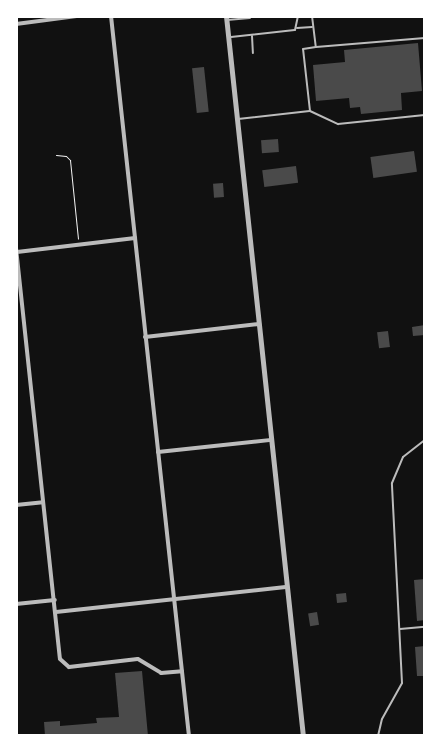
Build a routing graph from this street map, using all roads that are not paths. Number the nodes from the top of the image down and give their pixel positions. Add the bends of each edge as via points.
1 (78, 16) edge
2 (111, 16) edge
3 (261, 16) edge
4 (298, 16) edge
5 (312, 16) edge
6 (250, 17) edge
7 (226, 18) edge
8 (16, 24) edge
9 (313, 27) junction
10 (297, 28) junction
11 (252, 35) junction
12 (228, 38) junction
13 (425, 38) edge
14 (316, 47) junction
15 (253, 53) dead end
16 (310, 111) junction
17 (425, 116) edge
18 (237, 119) junction
19 (135, 238) junction
20 (16, 248) edge
21 (17, 252) edge
22 (16, 301) edge
23 (22, 301) junction
24 (259, 324) junction
25 (145, 337) junction
26 (271, 440) junction
27 (425, 440) edge
28 (158, 452) junction
29 (44, 502) junction
30 (16, 505) edge
31 (286, 587) junction
32 (54, 600) junction
33 (174, 600) junction
34 (16, 604) edge
35 (56, 612) junction
36 (425, 627) edge
37 (400, 629) junction
38 (182, 671) junction
39 (189, 736) edge
40 (303, 736) edge
41 (378, 736) edge

1 - 8 street
2 - 19 street
3 - 6 lane
4 - 10 lane
5 - 9 lane
6 - 7 lane
7 - 12 street
9 - 10 lane
9 - 14 lane
10 - 11 lane
11 - 12 lane
11 - 15 lane
12 - 18 street
13 - 14 lane
14 - 16 lane via 303,49
16 - 17 lane via 338,124
16 - 18 lane
18 - 24 street
19 - 21 street
19 - 25 street
20 - 21 street
21 - 23 street
22 - 23 street
23 - 29 street
24 - 25 street
24 - 26 street
25 - 28 street
26 - 28 street
26 - 31 street
27 - 37 lane via 403,457 392,483
28 - 33 street
29 - 30 street
29 - 32 street
31 - 33 street
31 - 40 street
32 - 34 street
32 - 35 street
33 - 35 street
33 - 38 street
35 - 38 street via 60,659 69,667 138,659 161,673
36 - 37 lane
37 - 41 lane via 402,683 382,719
38 - 39 street

